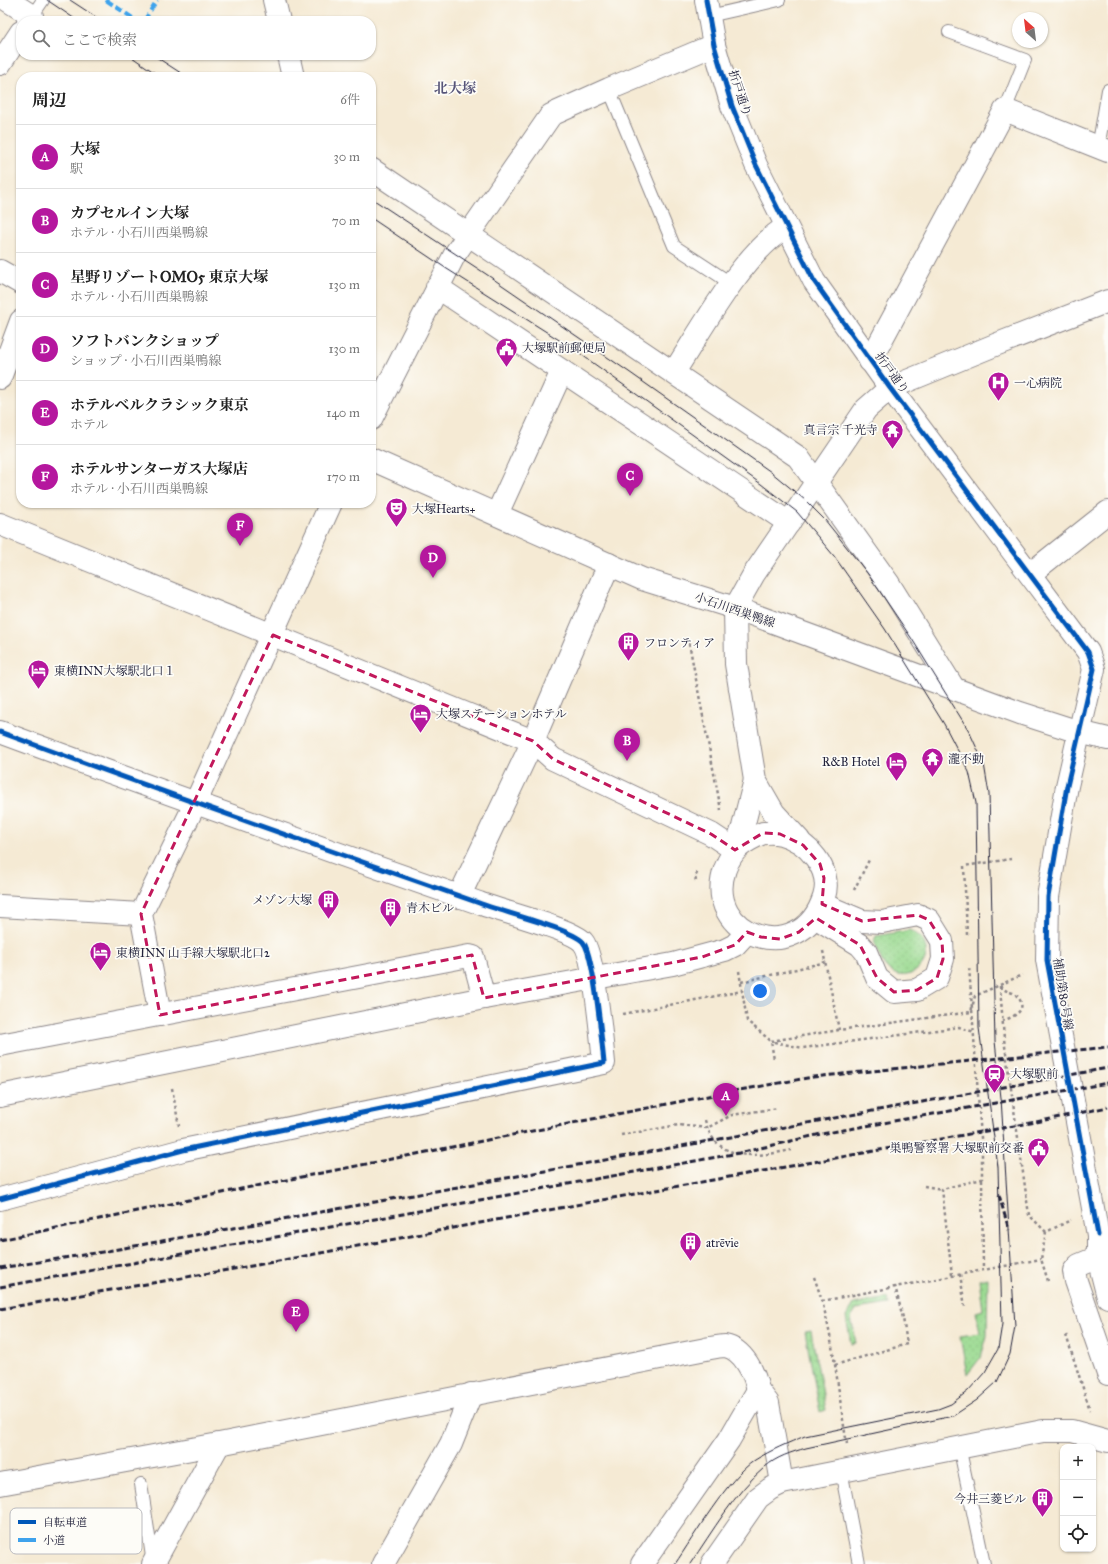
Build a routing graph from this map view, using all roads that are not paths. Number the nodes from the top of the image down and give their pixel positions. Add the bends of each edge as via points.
1 (7, 0) edge
2 (274, 0) edge
3 (779, 0) edge
4 (708, 8) edge
5 (30, 16) edge
6 (278, 16) edge
7 (949, 32) dead end
8 (16, 40) edge
9 (714, 45) junction
10 (289, 60) edge
11 (0, 64) edge
12 (293, 72) edge
13 (609, 89) junction
14 (1108, 90) edge
15 (1005, 110) junction
16 (1103, 149) edge
17 (376, 172) edge
18 (786, 227) junction
19 (468, 234) junction
20 (0, 271) edge
21 (16, 280) edge
22 (732, 284) junction
23 (437, 287) junction
24 (1108, 301) edge
25 (16, 335) edge
26 (870, 361) junction
27 (562, 371) junction
28 (674, 372) junction
29 (0, 378) edge
30 (890, 388) junction
31 (376, 409) edge
32 (376, 461) edge
33 (816, 483) junction
34 (329, 508) edge
35 (1108, 512) edge
36 (496, 514) junction
37 (789, 523) junction
38 (0, 524) edge
39 (609, 564) junction
40 (1030, 574) junction
41 (735, 608) junction
42 (273, 635) junction
43 (952, 687) junction
44 (0, 732) edge
45 (1078, 732) junction
46 (1108, 740) edge
47 (533, 742) junction
48 (755, 780) junction
49 (195, 804) junction
50 (804, 845) junction
51 (735, 850) junction
52 (460, 897) junction
53 (0, 906) edge
54 (818, 910) junction
55 (142, 914) junction
56 (747, 932) junction
57 (594, 978) junction
58 (484, 998) junction
59 (160, 1015) junction
60 (0, 1045) edge
61 (0, 1096) edge
62 (0, 1199) edge
63 (1103, 1256) edge
64 (1108, 1297) edge
65 (1108, 1374) edge
66 (758, 1390) junction
67 (471, 1394) junction
68 (1108, 1441) edge
69 (219, 1444) junction
70 (959, 1446) junction
71 (841, 1470) junction
72 (1, 1479) edge
73 (782, 1483) junction
74 (140, 1484) dead end
75 (153, 1564) edge
76 (384, 1564) edge
77 (642, 1564) edge
78 (712, 1564) edge
79 (859, 1564) edge
80 (982, 1564) edge

1 - 5 street
2 - 6 street
3 - 4 lane
4 - 9 street, 折戸通り
7 - 15 lane via 1025,60
8 - 11 street
9 - 13 street
9 - 18 street, 折戸通り via 732,106 756,166
10 - 12 street
13 - 19 street via 551,115
13 - 22 lane via 674,246
14 - 16 lane
15 - 16 street
15 - 26 street
17 - 19 street
18 - 22 street via 772,235
18 - 26 street, 折戸通り via 814,281
19 - 23 street
19 - 28 street
20 - 21 street
22 - 28 street
23 - 27 street
23 - 31 street
24 - 30 street
25 - 29 street
26 - 30 street, 折戸通り
27 - 36 street
27 - 37 street
28 - 33 street via 798,457
30 - 33 street via 866,409
30 - 40 street, 折戸通り
32 - 36 street, 小石川西巣鴨線
33 - 37 street
33 - 43 street via 889,584
34 - 42 street
35 - 40 street
36 - 39 street, 小石川西巣鴨線
37 - 41 street via 754,574
38 - 42 street
39 - 41 street, 小石川西巣鴨線 via 642,580
39 - 47 street
40 - 45 street, 折戸通り via 1088,652 1094,670
41 - 43 street, 小石川西巣鴨線
41 - 48 street via 736,664
42 - 47 street
42 - 49 street
43 - 45 street, 小石川西巣鴨線
44 - 49 street
45 - 46 street, 小石川西巣鴨線
45 - 63 street, 補助第80号線 via 1048,897 1047,960
47 - 51 street via 553,759 711,834
47 - 52 street
48 - 50 street via 774,813
48 - 51 street
49 - 52 street
49 - 55 street
50 - 51 street via 780,834 762,833
50 - 54 street via 820,864 824,878 825,894
51 - 56 street via 723,876 724,901 735,922
52 - 57 street via 572,934 584,943
53 - 55 street
54 - 54 street via 862,921 882,922 918,915 930,920 942,941 943,959 937,978 917,990 894,992 877,978 866,952 860,945
54 - 56 street via 812,922 799,932 780,939
55 - 59 street
56 - 57 street via 735,945 726,950 673,964
57 - 58 street
57 - 62 street via 604,1063 183,1150
58 - 59 street via 473,957 469,956
58 - 61 street
59 - 60 street
63 - 64 street, 補助第80号線
63 - 65 street via 1079,1265 1074,1271
66 - 67 street via 750,1366 739,1354 725,1346
66 - 73 street via 768,1403
66 - 77 street via 729,1440
67 - 69 street
67 - 76 street via 451,1444
68 - 70 street via 1083,1433 1053,1430
69 - 72 street
69 - 75 street
70 - 71 street
70 - 80 lane
71 - 73 street
71 - 79 lane
73 - 78 street via 758,1498
74 - 75 lane

